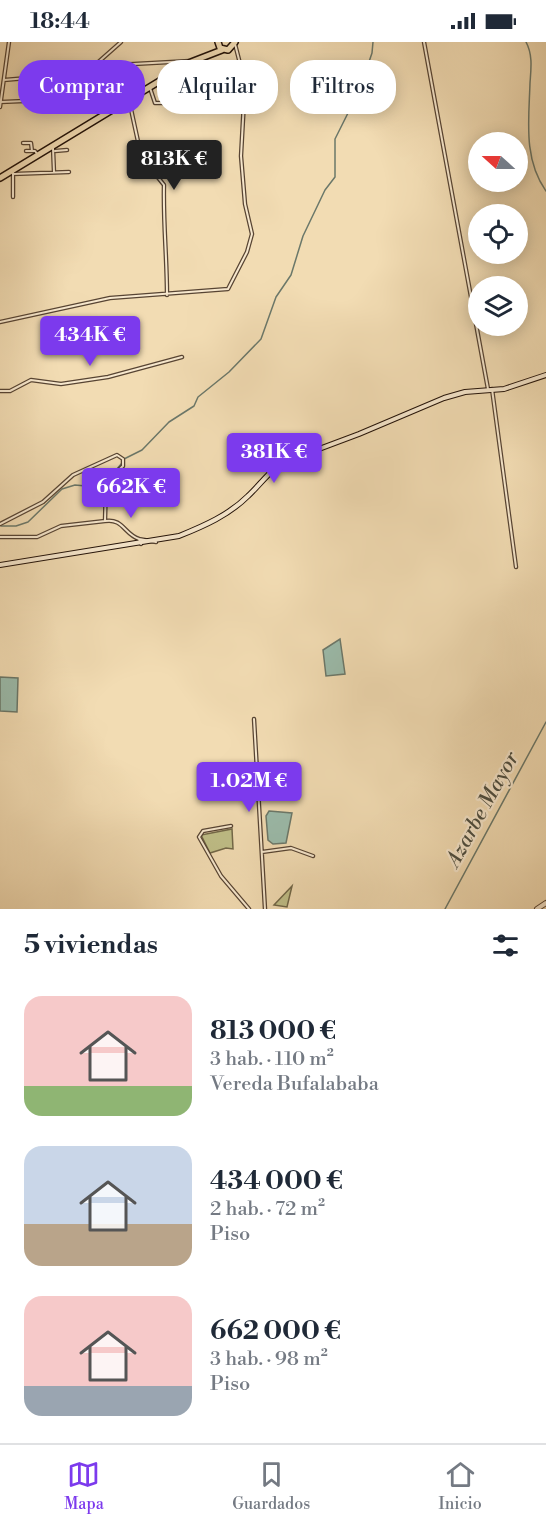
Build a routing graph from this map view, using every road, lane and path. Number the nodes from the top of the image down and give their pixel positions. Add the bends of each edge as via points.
1 (9, 42) edge
2 (121, 42) edge
3 (218, 42) edge
4 (424, 42) edge
5 (235, 45) edge
6 (222, 50) junction
7 (202, 56) junction
8 (103, 60) edge
9 (195, 60) edge
10 (18, 79) edge
11 (4, 80) junction
12 (157, 84) edge
13 (150, 88) junction
14 (145, 91) edge
15 (18, 101) edge
16 (1, 102) edge
17 (157, 103) edge
18 (0, 107) edge
19 (107, 114) edge
20 (132, 114) edge
21 (23, 143) dead end
22 (53, 149) junction
23 (67, 150) dead end
24 (32, 151) junction
25 (26, 152) dead end
26 (38, 155) junction
27 (13, 172) junction
28 (54, 172) junction
29 (69, 172) dead end
30 (0, 178) edge
31 (13, 197) dead end
32 (167, 295) junction
33 (0, 322) edge
34 (182, 357) dead end
35 (546, 375) edge
36 (490, 389) junction
37 (0, 391) edge
38 (105, 520) junction
39 (0, 524) edge
40 (0, 537) edge
41 (139, 539) junction
42 (156, 542) junction
43 (141, 544) junction
44 (0, 565) edge
45 (516, 567) dead end
46 (254, 719) dead end
47 (231, 826) dead end
48 (262, 852) junction
49 (313, 856) dead end
50 (546, 903) edge
51 (249, 909) edge
52 (265, 909) edge
53 (537, 909) edge

1 - 11 street
2 - 8 street
3 - 6 main road
3 - 7 main road
4 - 36 street
5 - 6 main road
5 - 32 street via 245,82 240,140 251,240 228,289
6 - 7 main road
7 - 9 main road
10 - 11 street
11 - 16 street
12 - 13 main road
13 - 14 main road
13 - 17 street
15 - 16 street
16 - 18 street
19 - 22 main road
20 - 32 street via 139,146 164,185
21 - 24 street via 32,143
22 - 23 street
22 - 26 main road
22 - 28 street
24 - 25 street
24 - 26 street
26 - 27 main road
27 - 28 street
27 - 30 main road
27 - 31 street
28 - 29 street
32 - 33 street via 110,298
34 - 37 street via 108,377 61,384 31,380 10,391
35 - 36 main road via 504,389
36 - 42 main road via 444,398 275,466 240,504 206,526
36 - 45 street
38 - 39 street via 106,482 124,464 120,455 73,475 43,502
38 - 40 street via 61,526 37,537
38 - 41 street via 121,523
41 - 42 street
41 - 43 street
42 - 43 main road
43 - 44 main road
46 - 48 street
47 - 51 street via 203,831 199,837 229,887
48 - 49 street via 291,848
48 - 52 street
50 - 53 main road

